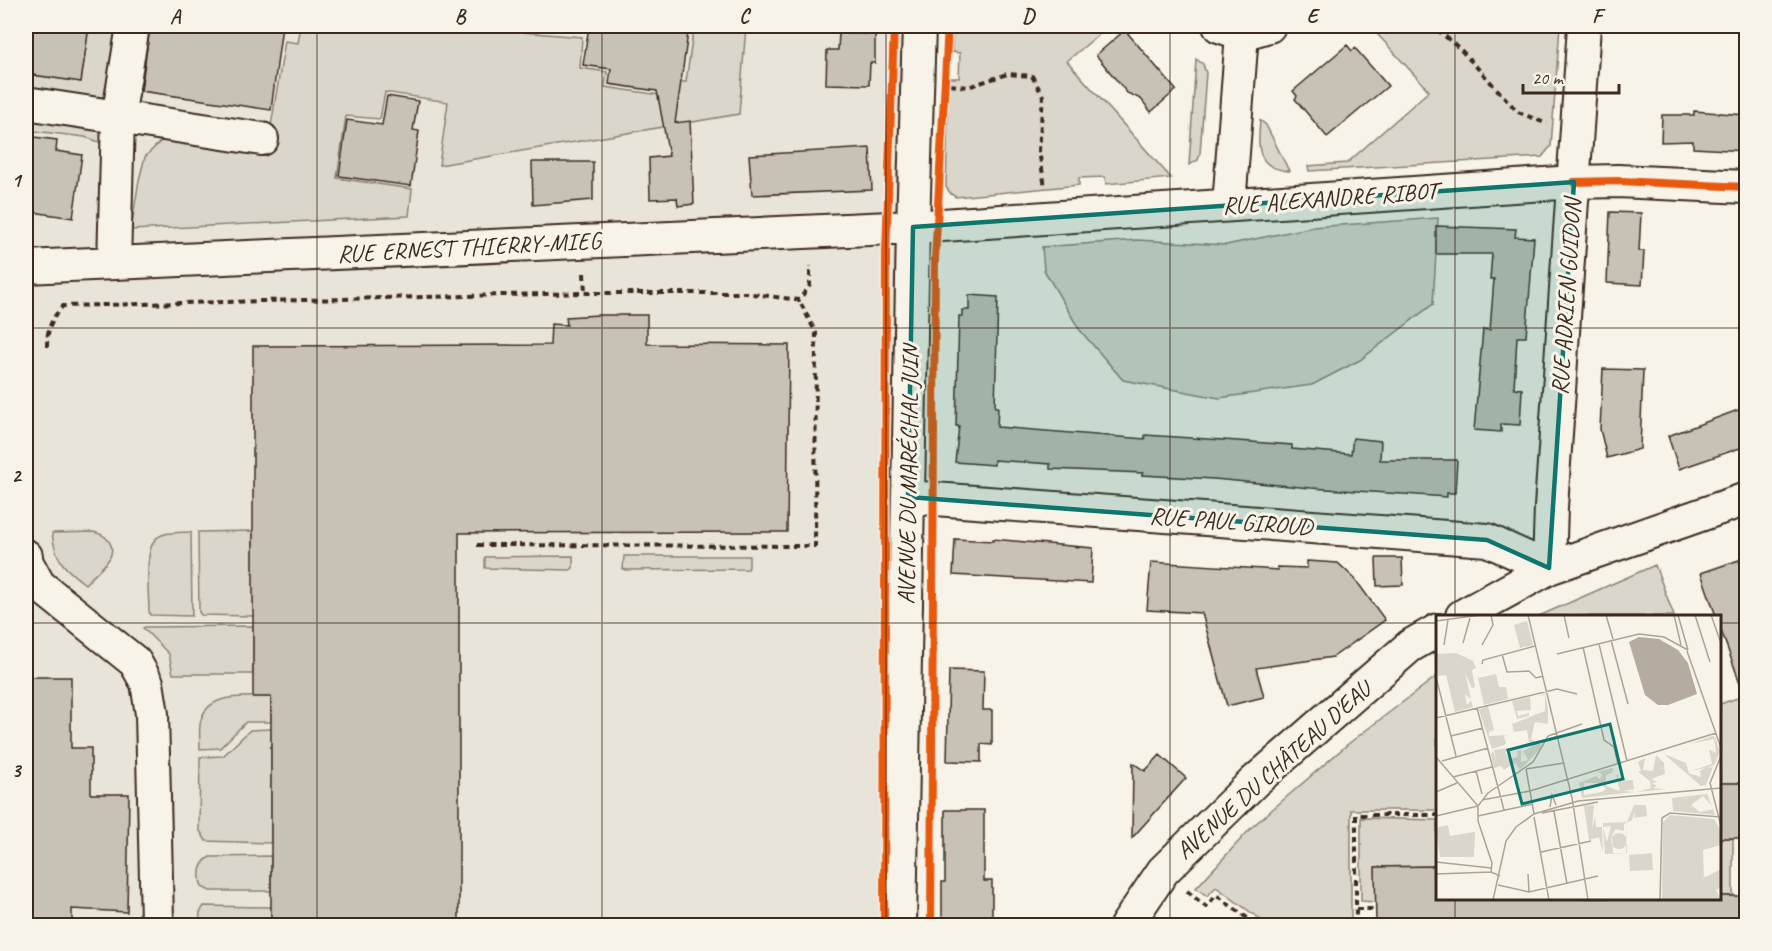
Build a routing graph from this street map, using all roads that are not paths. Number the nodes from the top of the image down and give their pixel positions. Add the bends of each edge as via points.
1 (133, 26) edge
2 (919, 26) edge
3 (1584, 26) edge
4 (1243, 28) edge
5 (26, 104) edge
6 (118, 118) junction
7 (262, 138) dead end
8 (1575, 182) junction
9 (1746, 188) edge
10 (1229, 205) junction
11 (913, 227) junction
12 (114, 263) junction
13 (26, 267) edge
14 (908, 497) junction
15 (1746, 499) edge
16 (26, 556) edge
17 (1549, 568) junction
18 (1464, 615) edge
19 (1436, 631) edge
20 (158, 924) edge
21 (900, 926) edge
22 (1126, 926) edge

1 - 6 street
2 - 11 street, AVENUE DU MARÉCHAL JUIN
3 - 8 street, RUE ADRIEN GUIDON
4 - 10 street
5 - 6 street
6 - 7 street
6 - 12 street
8 - 9 street, RUE ALEXANDRE RIBOT
8 - 10 street, RUE ALEXANDRE RIBOT
8 - 17 street, RUE ADRIEN GUIDON
10 - 11 street, RUE ALEXANDRE RIBOT
11 - 12 street, RUE ERNEST THIERRY-MIEG
11 - 14 street, AVENUE DU MARÉCHAL JUIN
12 - 13 street, RUE ERNEST THIERRY-MIEG
14 - 17 street, RUE PAUL GIROUD via 1487,540
14 - 21 street, AVENUE DU MARÉCHAL JUIN
15 - 17 street
16 - 20 street via 39,585 135,662 147,683 152,714
17 - 18 street
19 - 22 street, AVENUE DU CHÂTEAU D'EAU via 1410,646 1254,782 1163,871

